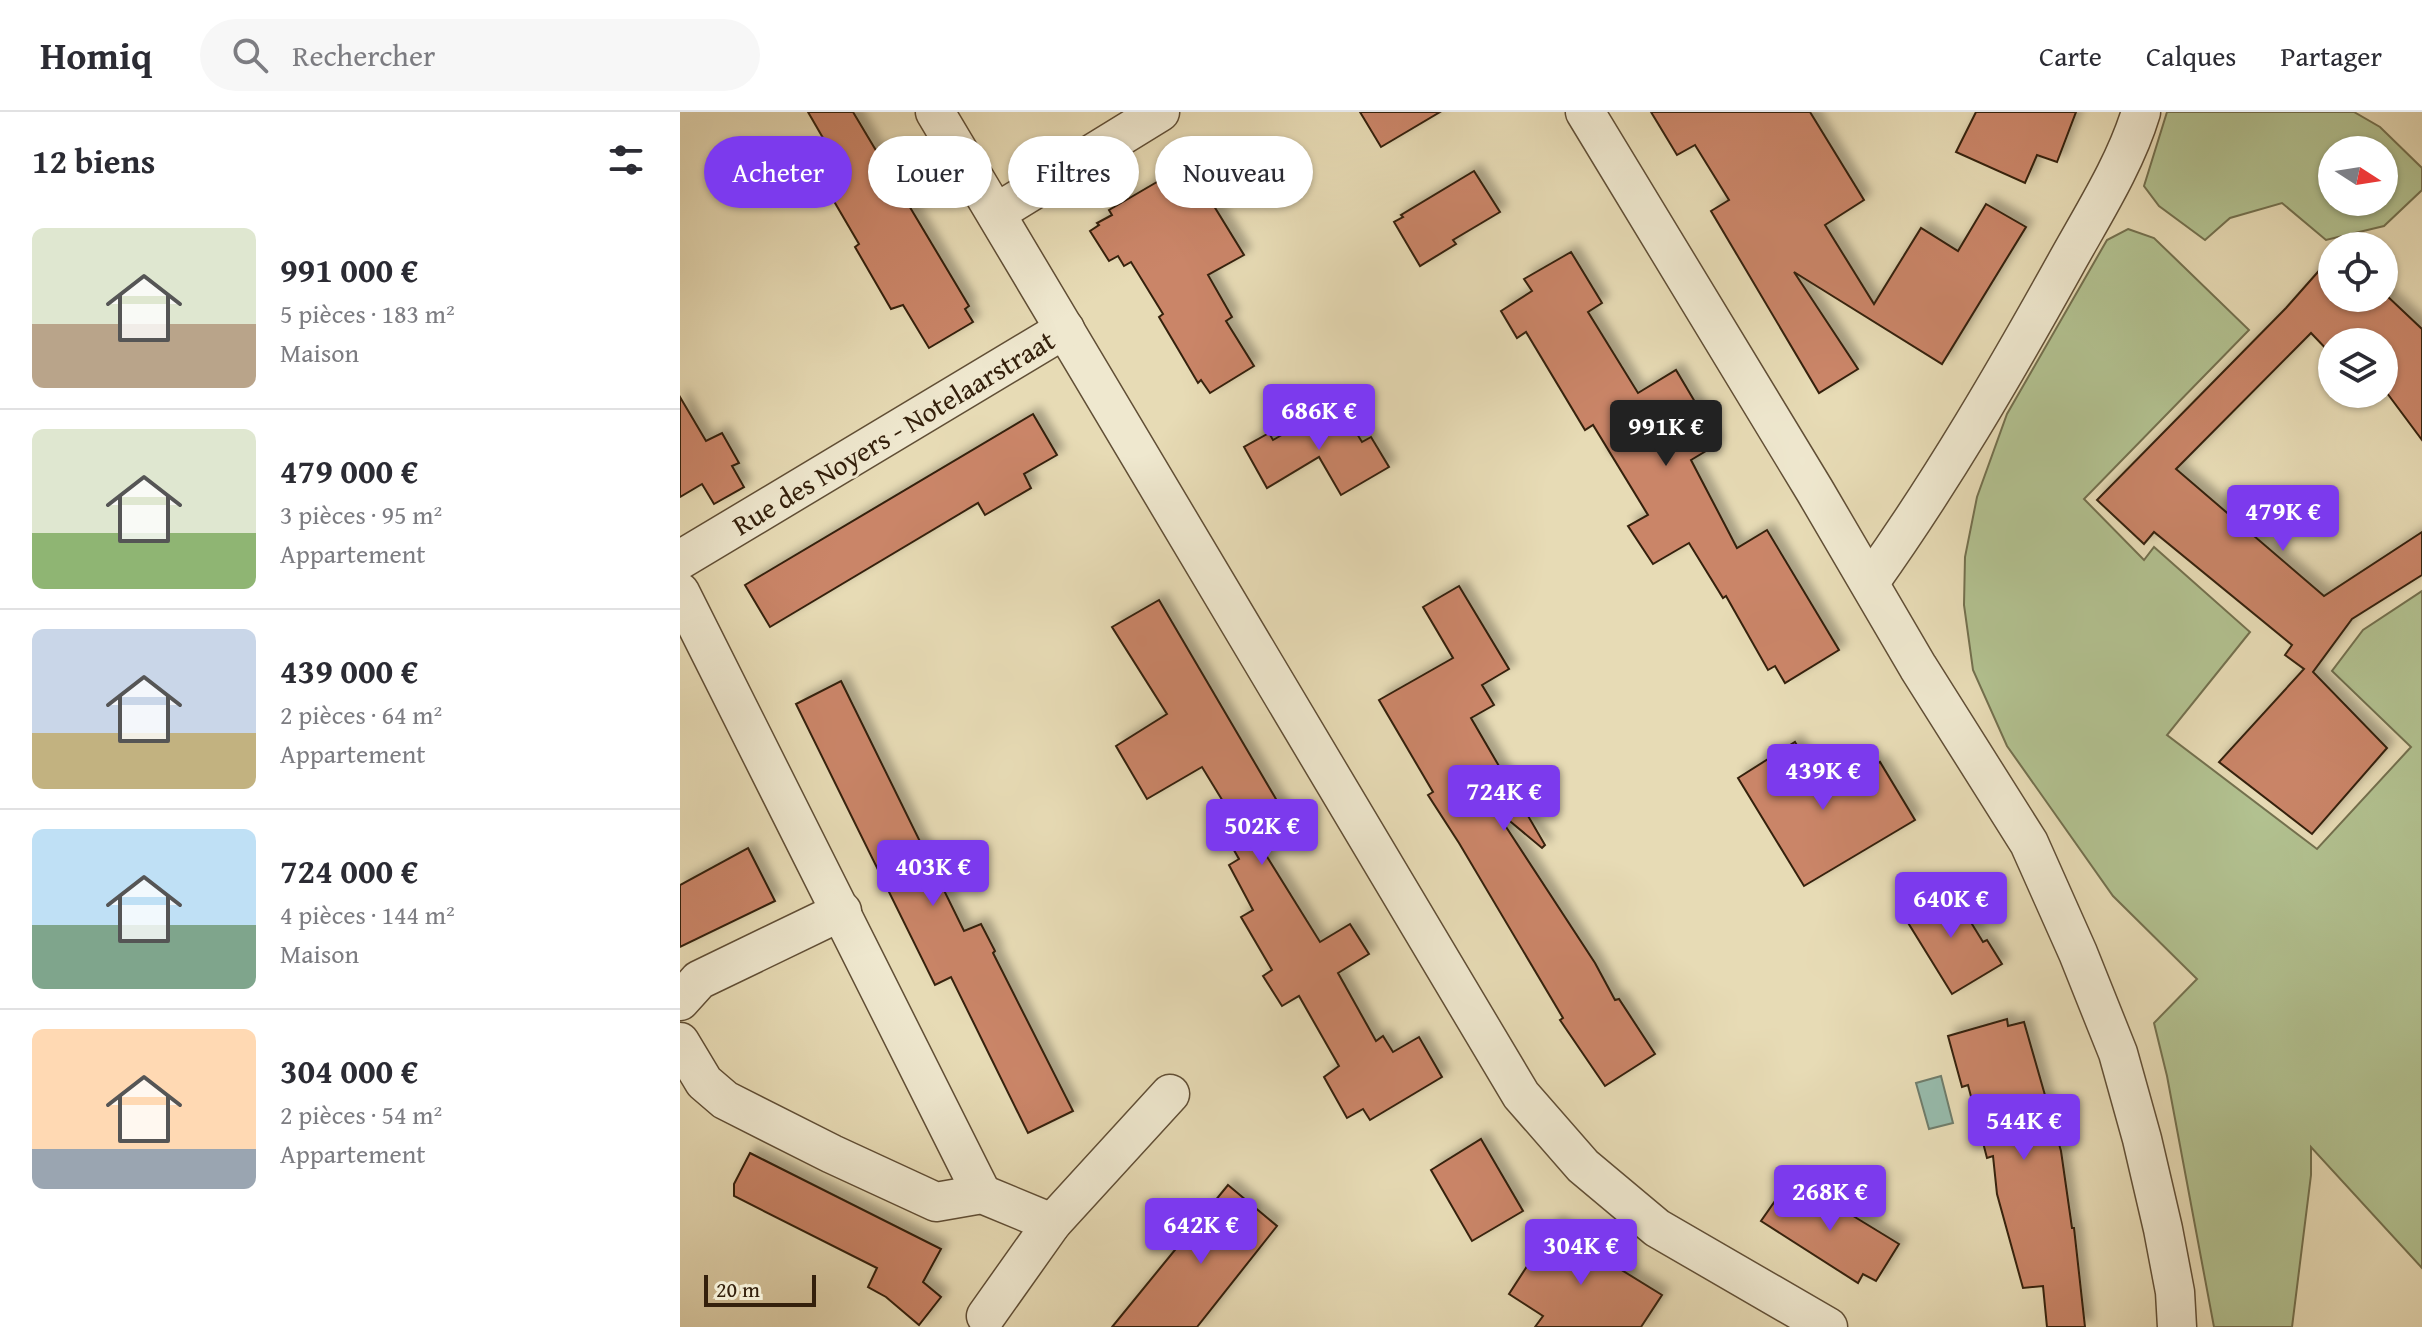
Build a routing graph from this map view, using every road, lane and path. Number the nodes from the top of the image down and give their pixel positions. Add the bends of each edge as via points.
1 (935, 112) edge
2 (1160, 112) edge
3 (1585, 112) edge
4 (2141, 112) edge
5 (996, 213) junction
6 (1065, 329) junction
7 (680, 560) edge
8 (1870, 582) junction
9 (680, 592) edge
10 (842, 911) junction
11 (680, 1001) edge
12 (680, 1042) edge
13 (1170, 1094) dead end
14 (982, 1194) junction
15 (1052, 1223) junction
16 (986, 1316) dead end
17 (1828, 1327) edge
18 (2177, 1327) edge

1 - 5 street
2 - 5 street
3 - 8 street
4 - 8 street via 2110,180 2002,378
5 - 6 street
6 - 7 street, Rue des Noyers - Notelaarstraat
6 - 17 street via 1521,1095 1583,1166 1657,1228
8 - 18 street via 2029,843 2078,953 2118,1053 2142,1139 2175,1292
9 - 10 street
10 - 11 street via 699,980
10 - 14 street
12 - 14 street via 704,1082 725,1100 832,1154 936,1202
13 - 15 street
14 - 15 street
15 - 16 street

